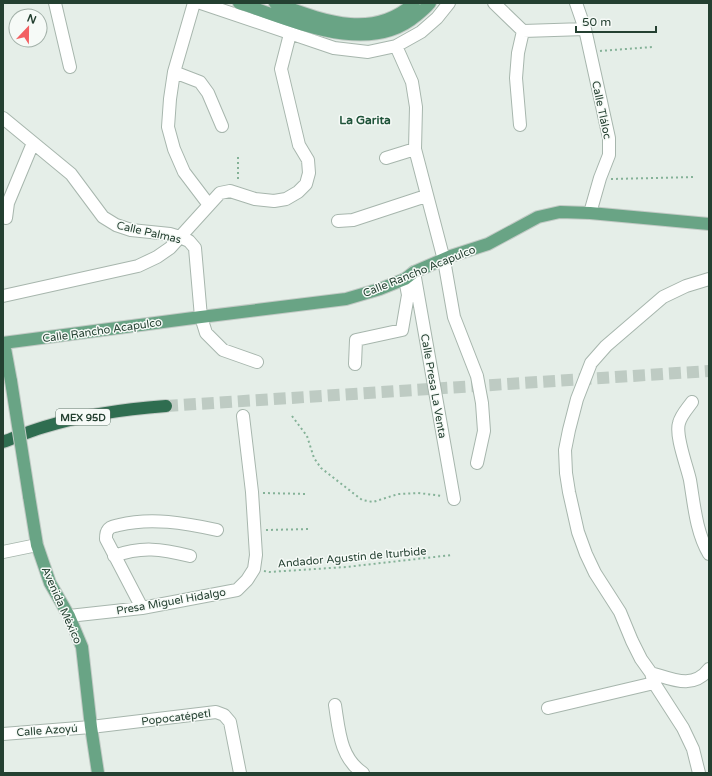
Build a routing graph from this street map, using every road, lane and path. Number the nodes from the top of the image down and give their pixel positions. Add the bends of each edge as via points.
1 (55, 3) edge
2 (194, 3) edge
3 (201, 3) edge
4 (239, 3) edge
5 (414, 3) edge
6 (430, 3) edge
7 (449, 3) edge
8 (494, 3) edge
9 (576, 3) edge
10 (278, 4) edge
11 (584, 29) junction
12 (523, 31) junction
13 (290, 34) junction
14 (396, 46) junction
15 (652, 47) dead end
16 (590, 52) junction
17 (70, 67) dead end
18 (174, 72) junction
19 (3, 118) edge
20 (520, 125) dead end
21 (222, 126) dead end
22 (33, 143) junction
23 (415, 149) junction
24 (238, 157) dead end
25 (386, 158) dead end
26 (696, 177) dead end
27 (600, 178) junction
28 (238, 194) junction
29 (426, 196) junction
30 (209, 205) junction
31 (590, 213) junction
32 (6, 218) dead end
33 (338, 221) dead end
34 (709, 224) edge
35 (180, 237) junction
36 (444, 260) junction
37 (410, 276) junction
38 (709, 279) edge
39 (3, 296) edge
40 (201, 317) junction
41 (3, 343) edge
42 (257, 362) dead end
43 (355, 364) dead end
44 (692, 402) dead end
45 (166, 406) tunnel mouth
46 (243, 416) dead end
47 (292, 416) dead end
48 (3, 442) edge
49 (477, 463) dead end
50 (252, 492) junction
51 (307, 494) dead end
52 (454, 499) joint
53 (704, 525) edge
54 (310, 529) dead end
55 (218, 530) dead end
56 (255, 530) junction
57 (37, 545) junction
58 (3, 552) edge
59 (709, 554) edge
60 (452, 555) dead end
61 (114, 556) junction
62 (190, 556) dead end
63 (254, 569) junction
64 (142, 608) junction
65 (69, 616) junction
66 (709, 669) edge
67 (653, 678) junction
68 (335, 706) dead end
69 (548, 708) dead end
70 (91, 727) junction
71 (3, 734) edge
72 (98, 773) edge
73 (240, 773) edge
74 (363, 773) edge
75 (699, 773) edge

1 - 17 street
2 - 18 street
3 - 13 street
4 - 6 main road via 340,34 367,35 388,32 408,23
5 - 10 main road via 404,12 366,25 342,23
7 - 14 street via 421,32
8 - 12 street
9 - 11 street, Calle Tláloc
11 - 12 street
11 - 16 street, Calle Tláloc
12 - 20 street via 516,78
13 - 14 street via 341,49 368,52
13 - 28 street via 281,69 299,145 308,160 309,173 306,184 286,199 274,201
14 - 23 street via 412,82 416,107
15 - 16 path
16 - 27 street, Calle Tláloc via 609,138 609,155
18 - 21 street via 200,82 208,93
18 - 30 street via 168,128 184,172
19 - 22 street, Calle Palmas
22 - 32 street via 6,206
22 - 35 street, Calle Palmas via 71,174 103,217 116,226
23 - 25 street
23 - 29 street
24 - 28 path
26 - 27 path
27 - 31 street, Calle Tláloc
28 - 30 street via 230,191 220,193
29 - 33 street via 353,220
29 - 36 street
30 - 35 street
31 - 34 main road, Calle Rancho Acapulco
31 - 36 main road, Calle Rancho Acapulco via 560,212 538,218 488,244
35 - 39 street via 157,257 138,266
35 - 40 street, Calle Palmas via 189,241 195,248
36 - 37 main road, Calle Rancho Acapulco
36 - 49 street via 454,317 477,376 482,403 484,431
37 - 40 main road, Calle Rancho Acapulco via 346,300
37 - 43 street via 402,330 356,340
37 - 52 street, Calle Presa La Venta
38 - 67 street via 663,297 606,346 591,363 577,399 565,450 569,492 586,554 620,612 641,659
40 - 41 main road, Calle Rancho Acapulco
40 - 42 street, Calle Palmas via 206,333 223,350
41 - 57 main road, Avenida México, bridge
44 - 53 street via 678,423 678,433 690,479 694,510
45 - 48 highway, MEX 95D via 88,416 43,427
46 - 50 street
47 - 52 path via 306,436 314,458 321,468 362,500 374,502 398,494 418,493
50 - 51 path
50 - 56 street
53 - 59 street
54 - 56 path
55 - 61 street via 168,522 128,522 110,527 107,531 106,539
56 - 63 street
57 - 58 street
57 - 65 main road, Avenida México via 50,583
60 - 63 path, Andador Agustín de Iturbide via 346,567 269,572
61 - 62 street via 131,550 152,549
61 - 64 street
63 - 64 street, Presa Miguel Hidalgo via 237,590
64 - 65 street, Presa Miguel Hidalgo
65 - 70 main road, Avenida México via 82,647
66 - 67 street via 694,681
67 - 69 street
67 - 75 street via 683,728 693,749
68 - 74 street via 346,757
70 - 71 street, Calle Azoyú
70 - 72 main road, Avenida México
70 - 73 street, Popocatépetl via 216,712 224,715 230,722

